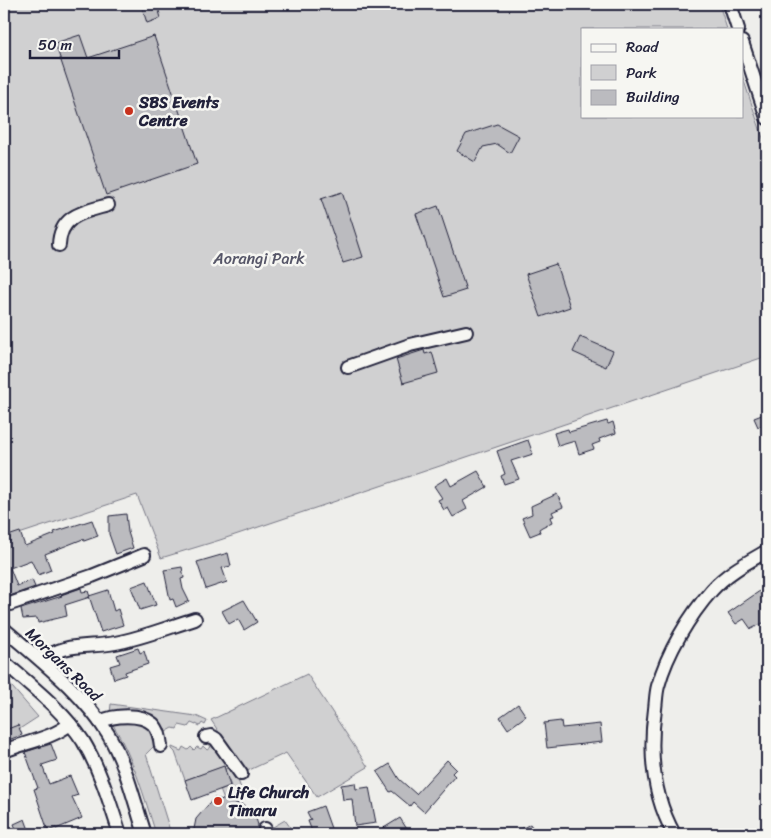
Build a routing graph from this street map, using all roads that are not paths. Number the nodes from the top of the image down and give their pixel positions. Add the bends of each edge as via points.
1 (730, 4) edge
2 (738, 28) edge
3 (744, 48) edge
4 (767, 118) edge
5 (108, 205) dead end
6 (59, 245) dead end
7 (466, 332) dead end
8 (348, 367) dead end
9 (767, 551) edge
10 (144, 555) dead end
11 (4, 606) edge
12 (196, 618) dead end
13 (4, 629) edge
14 (42, 661) junction
15 (4, 662) edge
16 (100, 722) junction
17 (70, 724) junction
18 (206, 736) dead end
19 (163, 740) dead end
20 (4, 751) edge
21 (241, 774) dead end
22 (120, 834) edge
23 (145, 834) edge
24 (674, 834) edge

1 - 2 street
3 - 4 street
5 - 6 street via 72,218 62,229
7 - 8 street via 410,345
9 - 24 street via 739,566 712,590 672,647 657,686 653,756 657,791
10 - 11 street
12 - 14 street via 113,644 63,649
13 - 14 street, Morgans Road
14 - 16 street, Morgans Road
15 - 17 street
16 - 19 street via 113,717 141,718 152,724
16 - 23 street, Morgans Road via 123,769
17 - 20 street via 59,733
17 - 22 street via 93,760
18 - 21 street via 216,739

